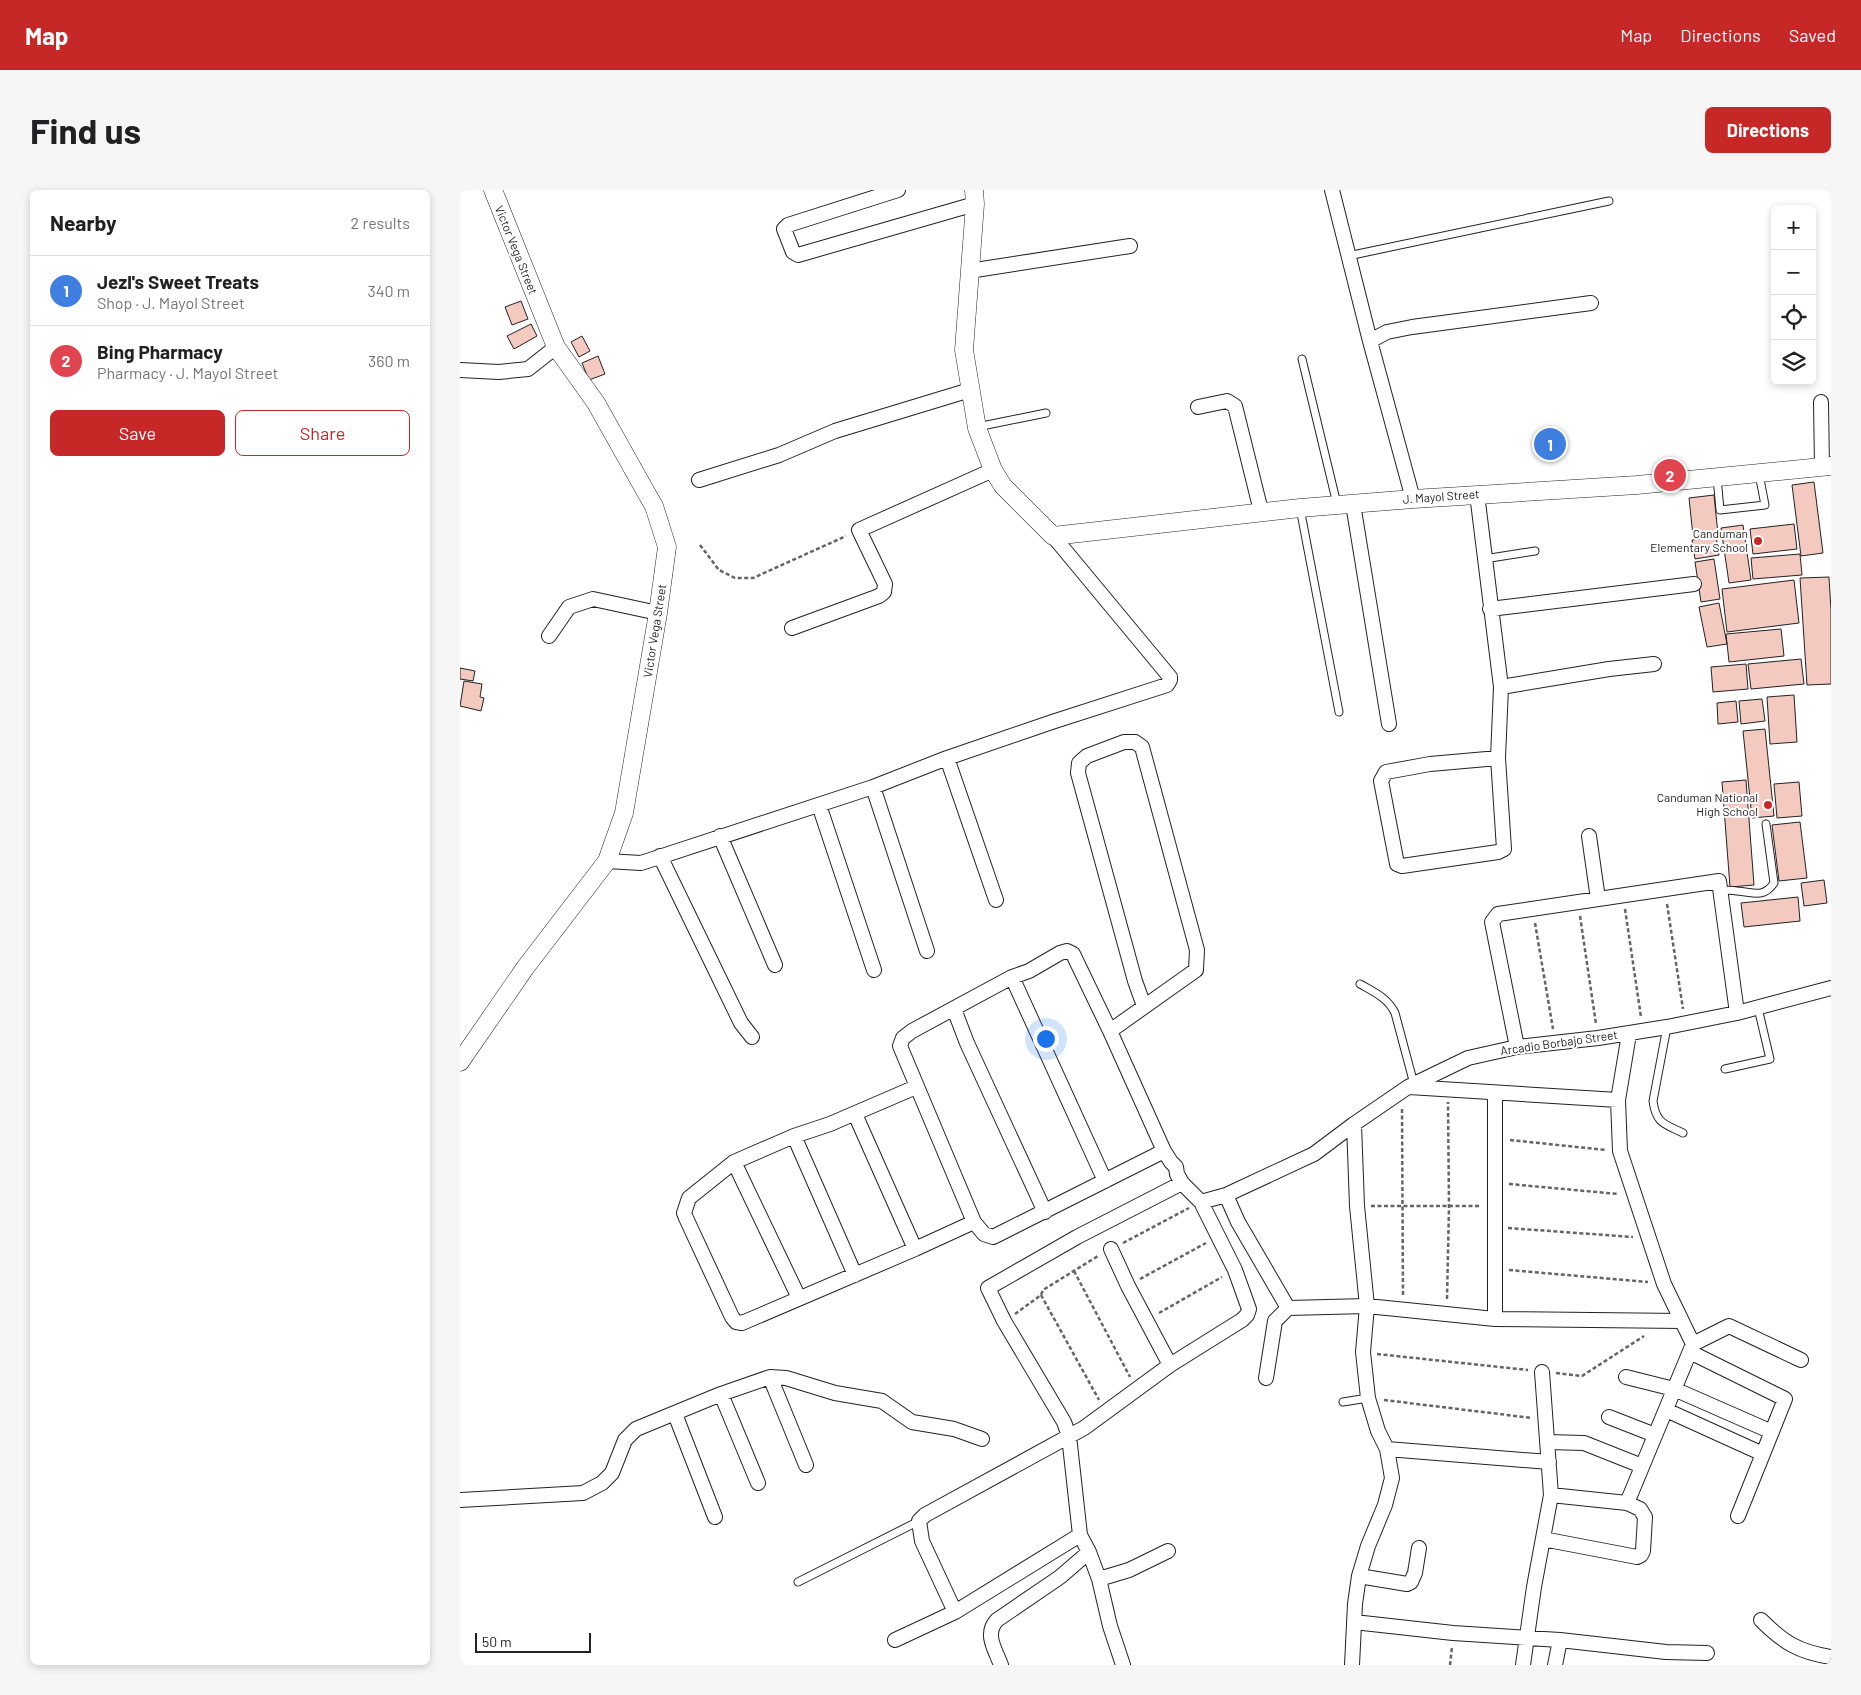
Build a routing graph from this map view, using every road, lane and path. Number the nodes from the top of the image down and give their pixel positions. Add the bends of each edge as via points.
1 (492, 190) edge
2 (898, 190) edge
3 (1332, 190) edge
4 (974, 197) edge
5 (1609, 201) dead end
6 (1130, 246) dead end
7 (1348, 256) junction
8 (970, 271) junction
9 (1591, 303) dead end
10 (1370, 341) junction
11 (556, 348) junction
12 (1302, 359) dead end
13 (460, 370) edge
14 (970, 390) junction
15 (1821, 402) dead end
16 (1198, 407) dead end
17 (1046, 413) dead end
18 (977, 428) junction
19 (1826, 467) edge
20 (993, 470) junction
21 (1759, 473) junction
22 (1716, 477) junction
23 (699, 480) dead end
24 (1477, 494) junction
25 (1413, 499) junction
26 (1345, 504) junction
27 (1300, 508) junction
28 (1261, 511) junction
29 (859, 530) junction
30 (1053, 536) junction
31 (700, 545) dead end
32 (1535, 551) dead end
33 (1484, 559) junction
34 (1694, 584) dead end
35 (1490, 609) junction
36 (658, 613) junction
37 (792, 628) dead end
38 (549, 636) dead end
39 (1654, 664) dead end
40 (1500, 687) junction
41 (1339, 712) dead end
42 (1389, 724) dead end
43 (947, 758) junction
44 (1498, 758) junction
45 (872, 788) junction
46 (819, 805) junction
47 (1766, 824) dead end
48 (720, 836) junction
49 (1589, 836) dead end
50 (660, 856) junction
51 (606, 861) junction
52 (1665, 890) junction
53 (1720, 890) junction
54 (1623, 896) junction
55 (1598, 899) junction
56 (996, 900) dead end
57 (1578, 903) junction
58 (1533, 909) junction
59 (927, 952) dead end
60 (775, 966) dead end
61 (874, 970) dead end
62 (1012, 977) junction
63 (1360, 984) dead end
64 (1831, 988) edge
65 (1144, 1006) junction
66 (1758, 1008) junction
67 (954, 1009) junction
68 (1737, 1013) junction
69 (1686, 1023) junction
70 (1667, 1027) junction
71 (1110, 1031) junction
72 (1644, 1031) junction
73 (1629, 1034) junction
74 (752, 1037) dead end
75 (1598, 1038) junction
76 (1555, 1043) junction
77 (1516, 1047) junction
78 (460, 1062) edge
79 (1725, 1069) dead end
80 (916, 1087) junction
81 (1408, 1087) junction
82 (1448, 1090) junction
83 (1496, 1093) junction
84 (1618, 1100) junction
85 (855, 1114) junction
86 (1354, 1124) junction
87 (1683, 1133) dead end
88 (794, 1136) junction
89 (1495, 1139) junction
90 (1620, 1151) junction
91 (734, 1162) junction
92 (1173, 1168) junction
93 (1105, 1181) junction
94 (1495, 1183) junction
95 (1226, 1195) junction
96 (1635, 1195) junction
97 (1201, 1202) junction
98 (1357, 1206) junction
99 (1402, 1206) junction
100 (1449, 1206) junction
101 (1495, 1206) junction
102 (1045, 1212) junction
103 (974, 1222) junction
104 (1495, 1226) junction
105 (1218, 1236) junction
106 (1649, 1238) junction
107 (915, 1249) junction
108 (1111, 1249) dead end
109 (1495, 1269) junction
110 (1235, 1270) junction
111 (1074, 1271) dead end
112 (855, 1275) junction
113 (1664, 1284) junction
114 (1128, 1286) junction
115 (1041, 1295) dead end
116 (799, 1298) junction
117 (1367, 1306) junction
118 (1288, 1308) junction
119 (1403, 1310) junction
120 (1446, 1313) junction
121 (1495, 1319) junction
122 (1147, 1320) junction
123 (1659, 1320) junction
124 (1682, 1321) junction
125 (1691, 1348) junction
126 (1363, 1352) junction
127 (1801, 1360) dead end
128 (1170, 1365) junction
129 (1542, 1372) junction
130 (770, 1377) junction
131 (1626, 1377) dead end
132 (1266, 1378) dead end
133 (1136, 1389) junction
134 (1674, 1389) junction
135 (721, 1394) junction
136 (1368, 1398) junction
137 (1343, 1402) dead end
138 (1666, 1410) junction
139 (1105, 1412) junction
140 (675, 1414) junction
141 (1609, 1417) dead end
142 (1546, 1420) junction
143 (1772, 1432) junction
144 (1655, 1435) junction
145 (1069, 1436) junction
146 (982, 1438) dead end
147 (1547, 1442) junction
148 (1387, 1449) junction
149 (1763, 1454) junction
150 (1549, 1462) junction
151 (806, 1465) dead end
152 (1642, 1466) junction
153 (758, 1483) dead end
154 (1551, 1494) junction
155 (460, 1500) edge
156 (1627, 1503) junction
157 (1738, 1516) dead end
158 (715, 1517) dead end
159 (919, 1521) junction
160 (1080, 1535) junction
161 (1543, 1538) junction
162 (1418, 1548) dead end
163 (1168, 1551) dead end
164 (1089, 1552) junction
165 (1359, 1576) junction
166 (1099, 1579) junction
167 (798, 1582) dead end
168 (954, 1612) junction
169 (1761, 1620) dead end
170 (1354, 1622) junction
171 (1453, 1633) junction
172 (1527, 1638) junction
173 (895, 1640) dead end
174 (1560, 1640) junction
175 (1707, 1653) dead end
176 (1831, 1657) edge
177 (1001, 1665) edge
178 (1123, 1665) edge
179 (1352, 1665) edge
180 (1450, 1665) edge
181 (1523, 1665) edge
182 (1556, 1665) edge

1 - 11 street, Victor Vega Street
2 - 4 street via 788,225 784,229 793,252 798,254
3 - 7 street
4 - 8 street
5 - 7 lane
6 - 8 street
7 - 10 street
8 - 14 street via 964,350
9 - 10 street via 1412,327 1387,332
10 - 25 street
11 - 13 street via 528,369 499,372
11 - 36 street, Victor Vega Street via 596,403 654,506 667,547
12 - 26 lane
14 - 18 street
14 - 23 street via 835,431 779,455
15 - 19 street
16 - 28 street via 1228,401 1236,406
17 - 18 lane
18 - 20 street
19 - 21 street, J. Mayol Street
20 - 29 street
20 - 30 street via 1012,497
21 - 22 street, J. Mayol Street
21 - 22 lane via 1765,505 1720,510
22 - 24 street, J. Mayol Street
24 - 25 street, J. Mayol Street
24 - 33 street
25 - 26 street, J. Mayol Street
26 - 27 street, J. Mayol Street
26 - 42 street
27 - 28 street, J. Mayol Street
27 - 41 lane
28 - 30 street, J. Mayol Street
29 - 31 path via 753,578 735,578 718,570
29 - 37 street via 885,584 884,592
30 - 43 street via 1170,680 1167,685
32 - 33 lane
33 - 35 street
34 - 35 street
35 - 40 street
36 - 38 street via 593,599 570,607
36 - 51 street, Victor Vega Street via 624,813
39 - 40 street
40 - 44 street
43 - 45 street
43 - 56 street
44 - 44 street via 1504,849 1402,866 1398,864 1382,776 1386,772 1430,764
45 - 46 street
45 - 59 street
46 - 48 street
46 - 61 street
47 - 53 lane via 1774,883 1770,890 1757,894
48 - 50 street
48 - 60 street
49 - 55 street
50 - 51 street via 641,863
50 - 74 street via 741,1023
51 - 78 street, Victor Vega Street via 525,968
52 - 53 street via 1719,881
52 - 54 street
52 - 69 path
53 - 68 street
54 - 55 street
54 - 72 path
55 - 57 street
57 - 58 street
57 - 75 path
58 - 76 path
58 - 77 street via 1498,914 1492,922
62 - 67 street
62 - 71 street via 1060,953 1067,951 1073,954
62 - 93 street
63 - 81 lane via 1383,998 1395,1013
64 - 66 street, Arcadio Borbajo Street
65 - 65 street via 1078,773 1079,763 1087,756 1124,742 1136,742 1142,747 1197,950 1196,970
65 - 71 street
66 - 68 street, Arcadio Borbajo Street
66 - 79 lane via 1770,1059
67 - 80 street via 903,1038 900,1046
67 - 102 street via 966,1044
68 - 69 street, Arcadio Borbajo Street
69 - 70 street, Arcadio Borbajo Street
70 - 72 street, Arcadio Borbajo Street
70 - 87 lane via 1653,1101 1660,1122
71 - 92 street
72 - 73 street, Arcadio Borbajo Street
73 - 75 street, Arcadio Borbajo Street
73 - 84 street
75 - 76 street, Arcadio Borbajo Street
76 - 77 street, Arcadio Borbajo Street
77 - 81 street, Arcadio Borbajo Street via 1468,1058
80 - 85 street
80 - 103 street
81 - 82 street
81 - 86 street, Arcadio Borbajo Street
81 - 99 path
82 - 83 street
82 - 100 path
83 - 84 street
83 - 89 street
84 - 90 street
85 - 88 street
85 - 107 street
86 - 95 street, Arcadio Borbajo Street via 1314,1154
86 - 98 street
88 - 91 street
88 - 112 street
89 - 90 path
89 - 94 street
90 - 96 street
91 - 116 street
91 - 116 street via 689,1198 684,1212 732,1318 742,1323
92 - 93 street
92 - 97 street
92 - 145 street via 1077,1237 988,1288
93 - 102 street
94 - 96 path
94 - 101 street
95 - 97 street, Arcadio Borbajo Street
95 - 118 street
96 - 106 street
97 - 105 street
98 - 99 path
98 - 117 street
99 - 100 path
99 - 119 path
100 - 101 path
100 - 120 path
101 - 104 street
102 - 103 street via 993,1237 984,1234
103 - 107 street
104 - 106 path
104 - 109 street
105 - 110 street
105 - 114 path
106 - 113 street
107 - 112 street
108 - 114 street
109 - 113 path
109 - 121 street
110 - 122 path
110 - 128 street via 1248,1306 1247,1315
111 - 133 path
112 - 116 street
113 - 124 street
114 - 122 street
115 - 139 path
117 - 118 street
117 - 119 street
117 - 126 street
118 - 132 street via 1275,1321
119 - 120 street
120 - 121 street
121 - 123 street
122 - 128 street
123 - 124 street
123 - 129 path via 1646,1335 1582,1376
124 - 125 street
125 - 127 street via 1729,1326
125 - 134 street
125 - 143 street via 1785,1399
126 - 129 path
126 - 136 street
128 - 133 street
129 - 142 street
130 - 135 street
130 - 146 street via 882,1401 912,1422 954,1429
130 - 151 street
131 - 134 street
133 - 139 street
134 - 138 street
134 - 143 street
135 - 140 street
135 - 153 street
136 - 137 lane
136 - 142 path
136 - 148 street
138 - 144 street
138 - 149 street
139 - 145 street
140 - 155 street via 636,1429 625,1440 612,1473 602,1483 583,1493
140 - 158 street
141 - 144 street
142 - 147 street
143 - 149 street
144 - 152 street
145 - 159 street
145 - 160 street
147 - 150 street
147 - 152 street via 1584,1443
148 - 150 street
148 - 165 street via 1392,1478
149 - 157 street
150 - 154 street
152 - 156 street
154 - 156 street
154 - 161 street
156 - 161 street via 1640,1509 1645,1517 1643,1551 1637,1557
159 - 167 lane
159 - 168 street via 922,1541
160 - 164 street
160 - 168 street
161 - 172 street
162 - 165 street via 1415,1572 1407,1584
163 - 166 street via 1122,1573
164 - 166 street
164 - 177 street via 991,1626 990,1636
165 - 170 street
166 - 178 street
168 - 173 street
169 - 176 street via 1796,1648 1813,1655
170 - 171 street
170 - 179 street
171 - 172 street
171 - 180 path
172 - 174 street
172 - 181 street
174 - 175 street via 1666,1652
174 - 182 street

